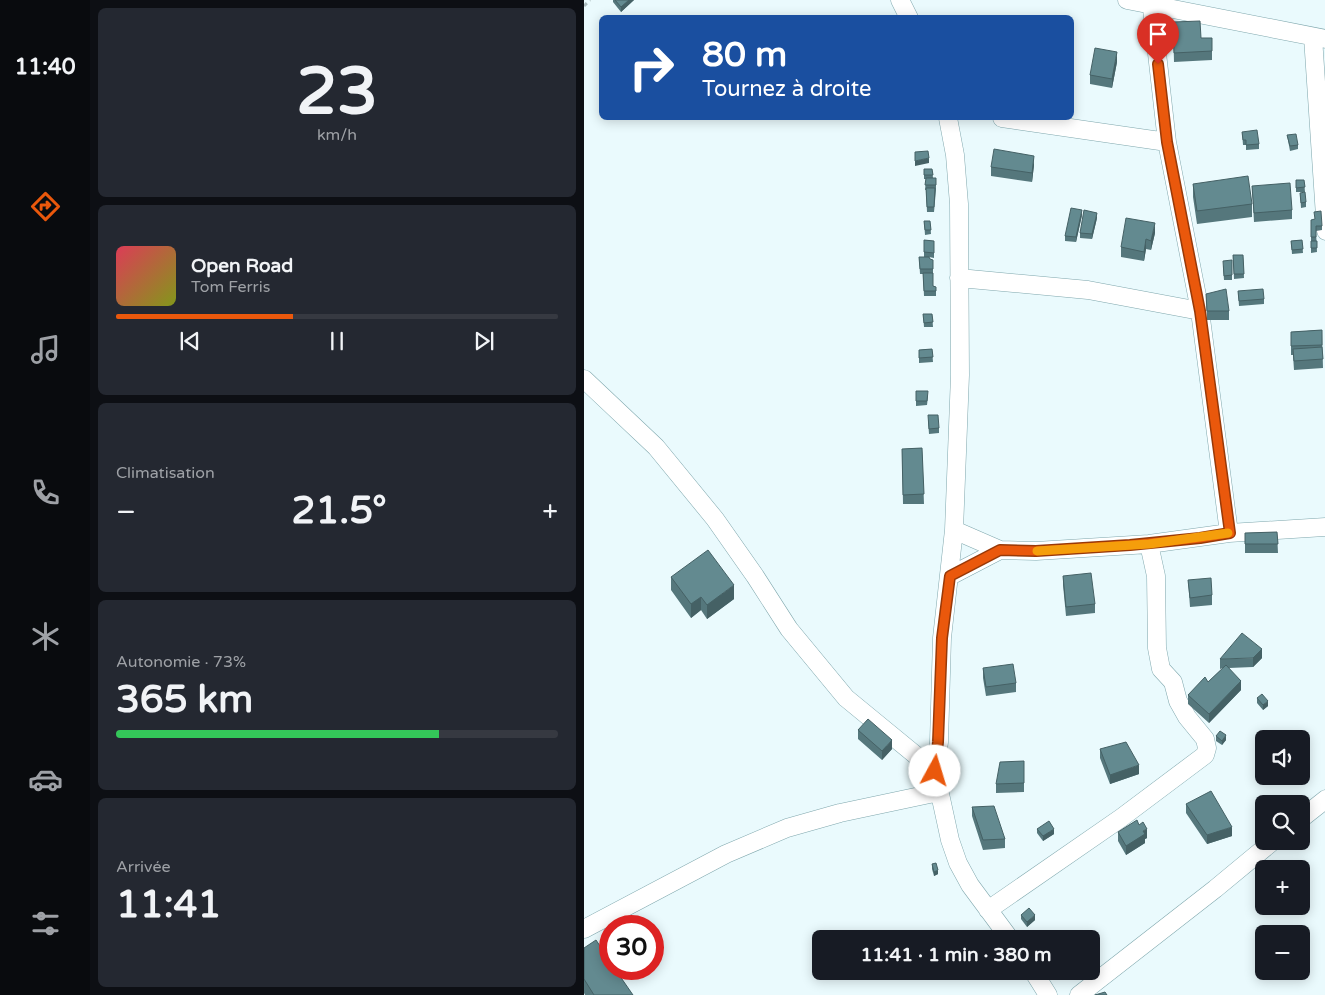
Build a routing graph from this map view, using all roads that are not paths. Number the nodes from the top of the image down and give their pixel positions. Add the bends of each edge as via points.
1 (900, 0) edge
2 (1127, 0) edge
3 (1151, 3) edge
4 (908, 15) edge
5 (1319, 38) edge
6 (948, 120) edge
7 (1016, 120) edge
8 (1167, 142) junction
9 (1324, 197) edge
10 (1325, 231) edge
11 (959, 278) junction
12 (1200, 311) junction
13 (584, 379) edge
14 (1325, 527) edge
15 (954, 530) junction
16 (1230, 533) junction
17 (1149, 544) junction
18 (1000, 550) junction
19 (950, 576) junction
20 (935, 771) junction
21 (939, 792) junction
22 (1325, 799) edge
23 (1310, 811) edge
24 (1263, 850) edge
25 (988, 910) junction
26 (584, 929) edge
27 (1003, 930) edge
28 (1038, 980) edge
29 (1048, 995) edge
30 (1079, 995) edge

1 - 4 street
2 - 3 street
3 - 5 street
3 - 8 street
5 - 9 street
6 - 11 street via 959,204
7 - 8 street
8 - 12 street
9 - 10 street
11 - 12 street via 1088,290
11 - 15 street via 960,375
12 - 16 street
13 - 20 street via 662,454 715,519 789,629 846,698
14 - 16 street
15 - 18 street
15 - 19 street
16 - 17 street
17 - 18 street
17 - 25 street via 1156,576 1157,648 1161,669 1173,682 1187,717 1205,739 1205,755
18 - 19 street
19 - 20 street via 942,638
20 - 21 street
21 - 25 street via 958,863
21 - 26 street via 787,828 726,854
22 - 23 street
24 - 30 street
25 - 27 street
28 - 29 street

